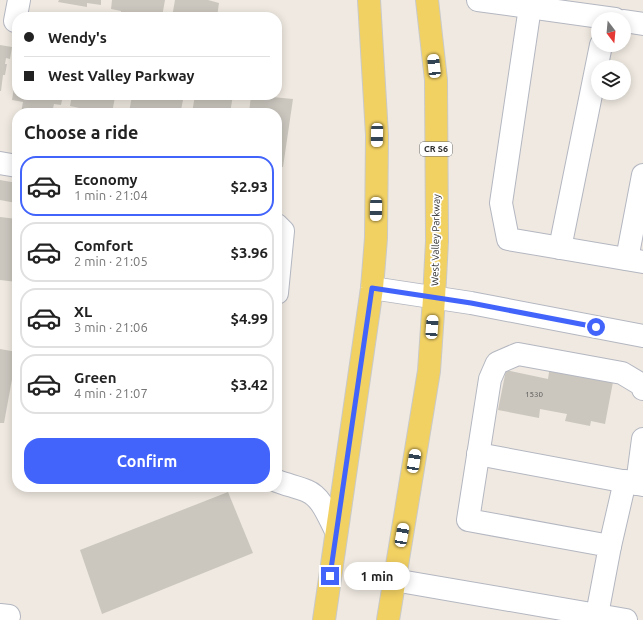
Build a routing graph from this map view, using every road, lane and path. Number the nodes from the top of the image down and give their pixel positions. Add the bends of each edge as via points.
1 (369, 0) edge
2 (427, 0) edge
3 (478, 0) edge
4 (523, 4) edge
5 (591, 15) edge
6 (631, 22) edge
7 (643, 24) edge
8 (600, 52) edge
9 (0, 163) edge
10 (12, 165) edge
11 (643, 175) edge
12 (282, 230) edge
13 (282, 241) edge
14 (560, 248) junction
15 (635, 260) edge
16 (372, 288) junction
17 (434, 298) junction
18 (643, 336) edge
19 (643, 390) edge
20 (643, 439) edge
21 (478, 454) junction
22 (635, 483) edge
23 (284, 484) edge
24 (336, 531) junction
25 (610, 546) junction
26 (394, 580) junction
27 (597, 617) edge
28 (324, 620) edge
29 (388, 620) edge
30 (626, 620) edge

1 - 16 main road via 377,135 376,238
2 - 17 main road, West Valley Parkway / CR S6 via 436,80 437,241
3 - 4 lane
4 - 5 lane
4 - 14 lane via 501,202 508,239
6 - 7 lane
8 - 14 lane
9 - 10 lane
11 - 15 lane
12 - 13 lane
14 - 15 lane
16 - 17 lane
16 - 24 main road
17 - 18 lane
17 - 26 main road, West Valley Parkway / CR S6 via 429,371
19 - 21 lane via 642,385 622,373 518,354 497,363 490,379
20 - 22 lane
21 - 22 lane
21 - 25 lane via 468,520
22 - 25 lane
23 - 24 lane via 308,491 320,501
24 - 28 main road
25 - 27 lane
26 - 27 lane
26 - 29 main road, West Valley Parkway / CR S6
27 - 30 lane

